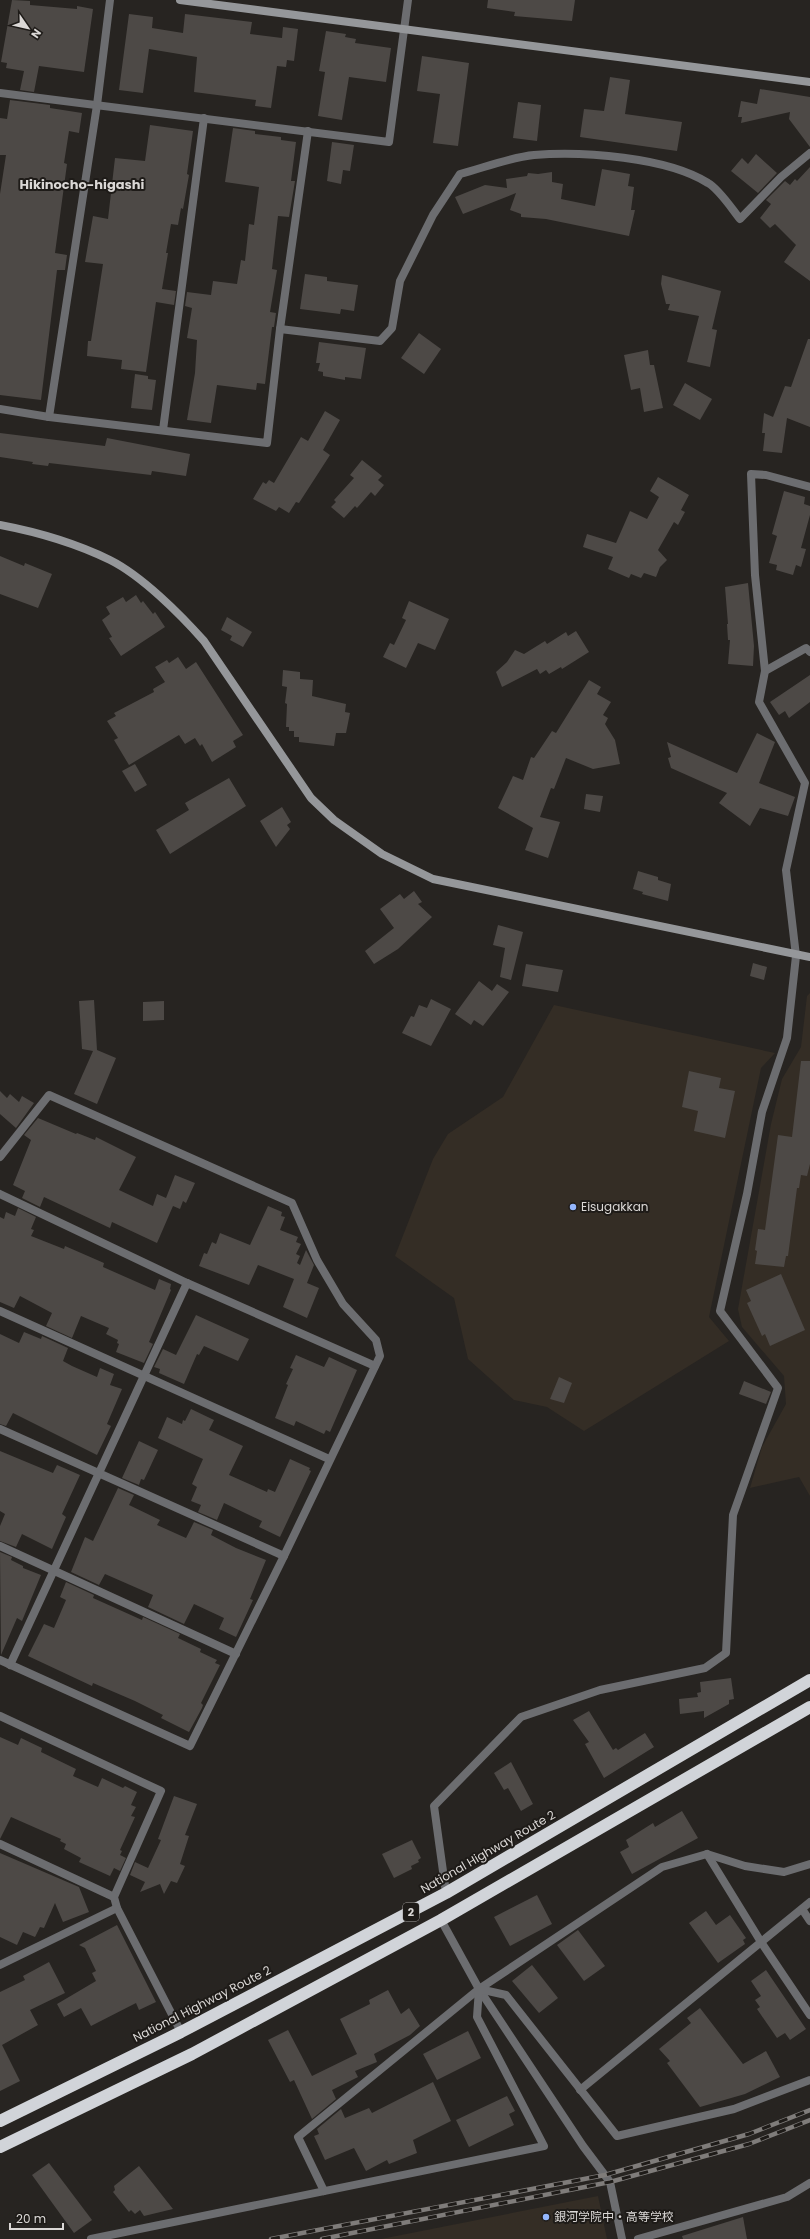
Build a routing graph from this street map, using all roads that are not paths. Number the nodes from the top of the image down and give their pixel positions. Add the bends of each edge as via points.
1 (110, 0) edge
2 (180, 0) edge
3 (408, 0) edge
4 (404, 29) junction
5 (810, 82) edge
6 (0, 93) edge
7 (97, 105) junction
8 (204, 118) junction
9 (308, 131) junction
10 (810, 153) edge
11 (280, 329) junction
12 (0, 409) edge
13 (49, 417) junction
14 (163, 430) junction
15 (810, 487) edge
16 (0, 525) edge
17 (810, 652) edge
18 (765, 671) junction
19 (796, 956) junction
20 (810, 958) edge
21 (0, 1157) edge
22 (0, 1194) edge
23 (187, 1283) junction
24 (0, 1311) edge
25 (375, 1366) junction
26 (145, 1376) junction
27 (0, 1429) edge
28 (329, 1458) junction
29 (100, 1473) junction
30 (0, 1546) edge
31 (284, 1556) junction
32 (53, 1570) junction
33 (236, 1654) junction
34 (0, 1660) edge
35 (10, 1665) junction
36 (810, 1680) edge
37 (810, 1707) edge
38 (0, 1716) edge
39 (0, 1844) edge
40 (707, 1854) junction
41 (810, 1864) edge
42 (446, 1893) junction
43 (114, 1897) junction
44 (810, 1902) edge
45 (117, 1908) junction
46 (802, 1909) junction
47 (441, 1920) junction
48 (810, 1921) edge
49 (762, 1942) junction
50 (0, 1965) edge
51 (479, 1989) junction
52 (810, 2015) edge
53 (181, 2032) junction
54 (810, 2080) edge
55 (580, 2090) junction
56 (0, 2121) edge
57 (0, 2147) edge
58 (810, 2183) edge
59 (324, 2191) junction
60 (91, 2239) edge
61 (622, 2239) edge
62 (638, 2239) edge

1 - 7 street
2 - 4 street
3 - 4 street
4 - 5 street
4 - 9 street via 389,142
6 - 7 street
7 - 8 street
7 - 13 street
8 - 9 street
8 - 14 street
9 - 11 street
10 - 11 street via 781,176 740,219 709,183 671,166 628,159 583,155 533,156 460,174 433,216 400,280 392,328 380,341
11 - 14 street via 267,442
12 - 13 street
13 - 14 street
15 - 18 street via 751,474 755,575
16 - 19 street via 38,533 76,546 111,560 138,579 186,621 204,641 311,798 334,820 382,854 433,879
17 - 18 street via 806,648
18 - 19 street via 759,702 805,783 786,870
19 - 20 street
19 - 42 street via 787,1038 762,1112 747,1194 720,1312 778,1388 733,1515 726,1653 705,1668 600,1690 521,1717 434,1806
21 - 25 street via 49,1095 292,1203 317,1260 343,1304 376,1340 380,1356
22 - 23 street
23 - 25 street
23 - 26 street
24 - 26 street
25 - 28 street
26 - 28 street
26 - 29 street
27 - 29 street
28 - 31 street
29 - 31 street
29 - 32 street
30 - 32 street
31 - 33 street
32 - 33 street
32 - 35 street
33 - 35 street via 190,1746
34 - 35 street
36 - 42 highway, National Highway Route 2 / 2
37 - 47 highway, 2
38 - 43 street via 161,1791
39 - 43 street
40 - 41 street via 745,1866 784,1872
40 - 49 street
40 - 51 street via 662,1867
42 - 53 highway, National Highway Route 2 / 2
43 - 45 street
44 - 46 street
45 - 50 street
45 - 53 street
46 - 48 street
46 - 49 street
47 - 51 street
47 - 57 highway, 2 via 192,2054
49 - 52 street
49 - 55 street
51 - 55 street via 506,1995
51 - 59 street via 298,2137
51 - 59 street via 477,2017 544,2146
51 - 61 street via 583,2146 610,2182
53 - 56 highway, National Highway Route 2 / 2
54 - 55 street via 734,2109 617,2136
58 - 62 street via 786,2197
59 - 60 street

